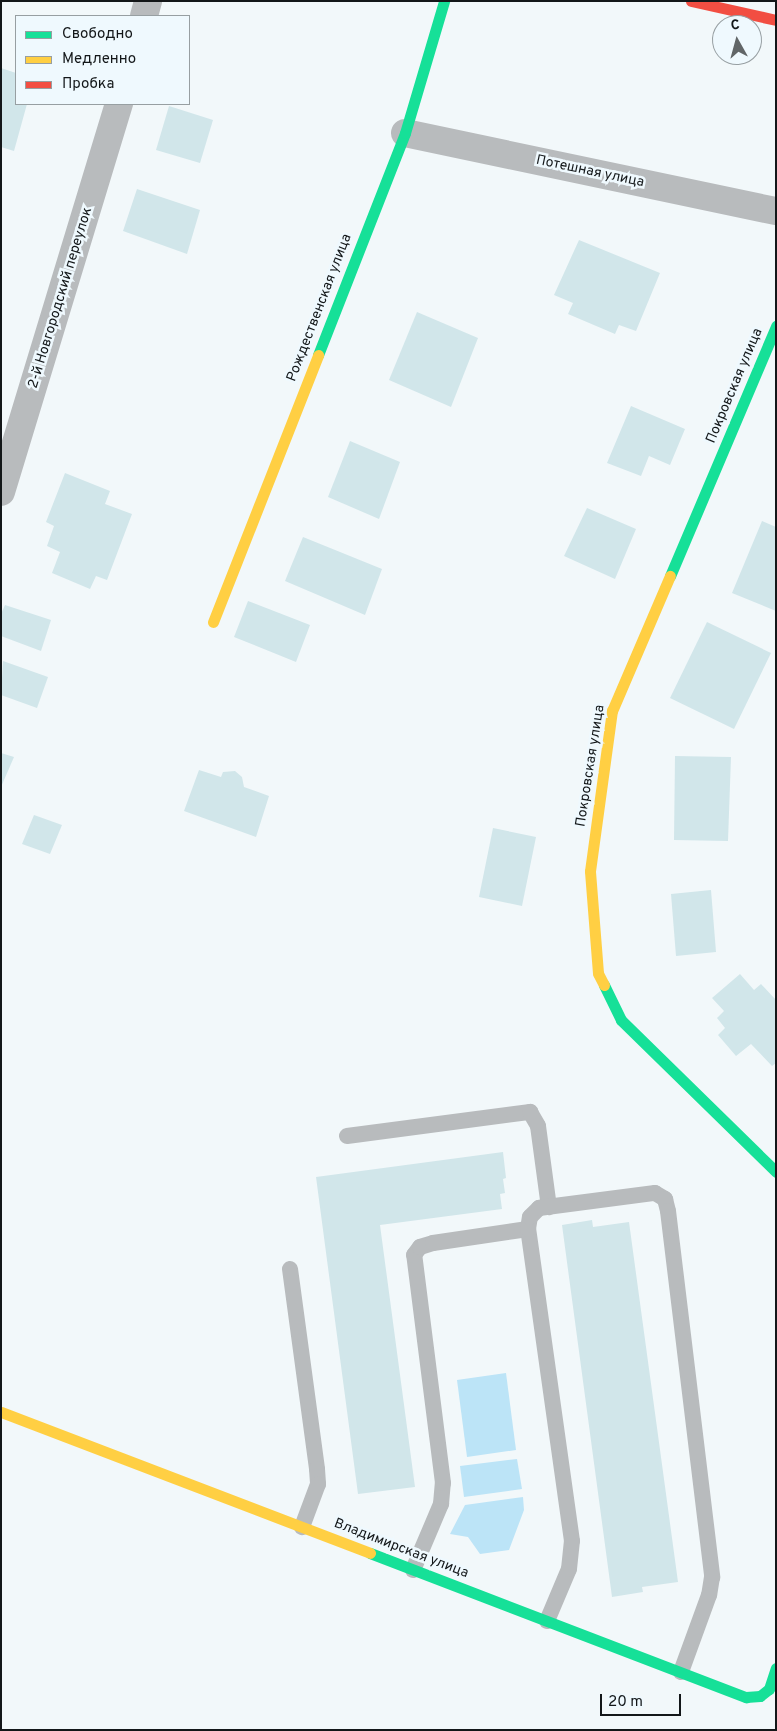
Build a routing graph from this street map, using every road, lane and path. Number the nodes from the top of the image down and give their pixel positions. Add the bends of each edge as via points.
1 (148, 1) edge
2 (444, 1) edge
3 (691, 1) edge
4 (735, 6) edge
5 (144, 15) edge
6 (776, 20) edge
7 (119, 105) edge
8 (405, 133) junction
9 (776, 211) edge
10 (776, 326) edge
11 (1, 492) edge
12 (213, 622) dead end
13 (347, 1136) dead end
14 (776, 1172) edge
15 (549, 1207) junction
16 (528, 1229) junction
17 (290, 1269) dead end
18 (1, 1412) edge
19 (302, 1527) junction
20 (413, 1570) junction
21 (546, 1621) junction
22 (776, 1668) edge
23 (681, 1672) junction

1 - 5 street
2 - 8 street, Рождественская улица
3 - 4 street
4 - 6 street
7 - 11 street, 2-й Новгородский переулок
8 - 9 street, Потешная улица
8 - 12 street, Рождественская улица
10 - 14 street, Покровская улица via 612,711 590,871 598,973 621,1020
13 - 15 lane via 530,1112 538,1126
15 - 16 lane via 539,1208 530,1217
15 - 23 lane via 655,1193 664,1199 668,1211 712,1577 709,1595
16 - 20 lane via 433,1243 420,1247 414,1255 443,1483 440,1504
16 - 21 lane via 572,1541 568,1569
17 - 19 lane via 318,1484
18 - 19 street, Владимирская улица
19 - 20 street, Владимирская улица
20 - 21 street, Владимирская улица
21 - 23 street, Владимирская улица
22 - 23 street, Владимирская улица via 768,1688 760,1696 746,1697

